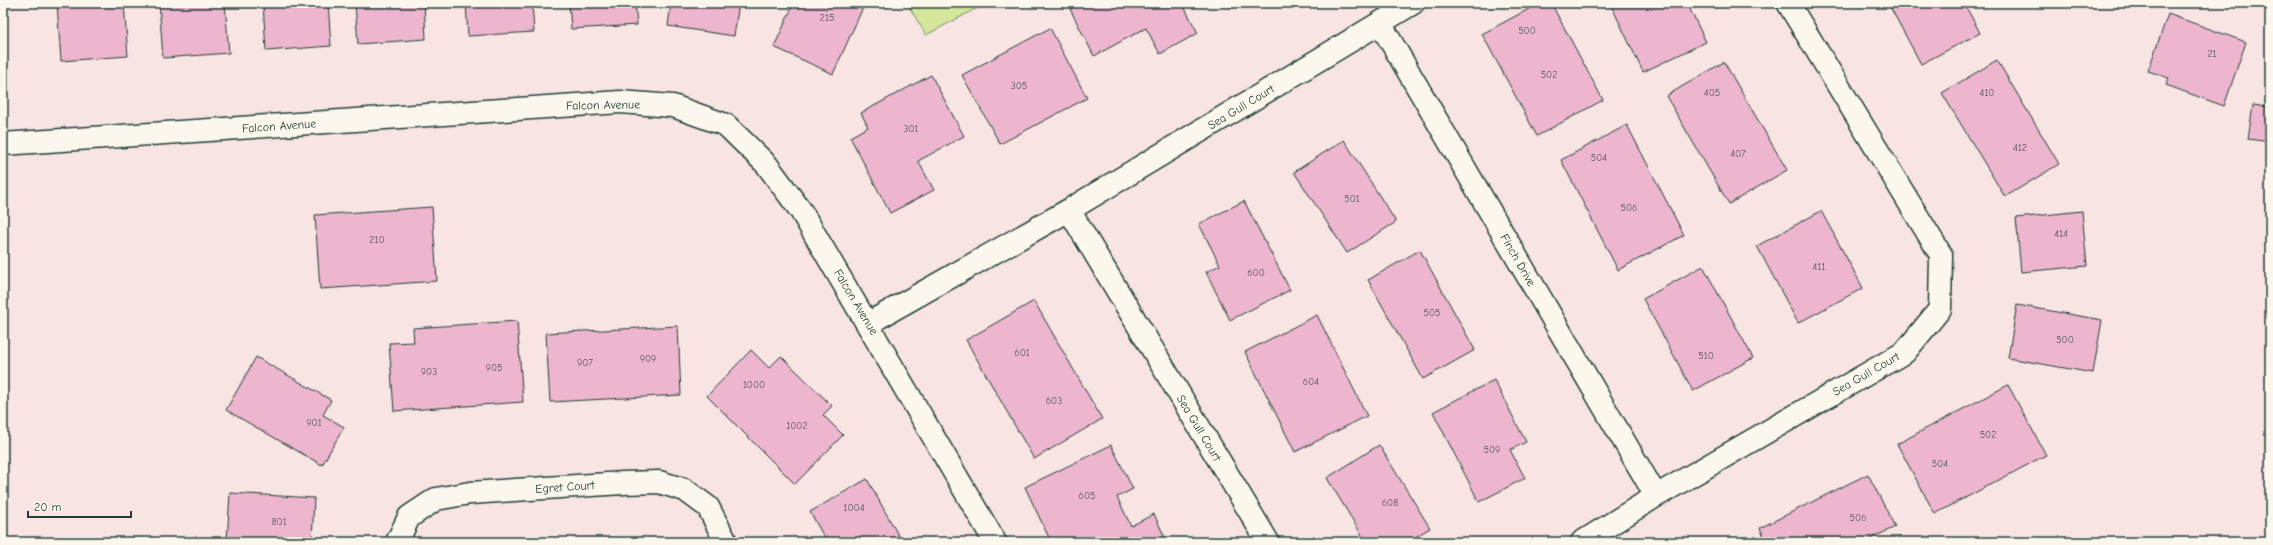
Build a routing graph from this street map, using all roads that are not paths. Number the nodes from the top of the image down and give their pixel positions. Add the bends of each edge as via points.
1 (1414, 3) edge
2 (1788, 3) edge
3 (1380, 23) junction
4 (3, 144) edge
5 (1069, 210) junction
6 (869, 323) junction
7 (1656, 496) junction
8 (397, 542) edge
9 (726, 542) edge
10 (996, 542) edge
11 (1268, 542) edge
12 (1582, 542) edge

1 - 3 street, Sea Gull Court
2 - 7 street, Sea Gull Court via 1941,255 1940,308 1905,352
3 - 5 street, Sea Gull Court
3 - 7 street, Finch Drive
4 - 6 street, Falcon Avenue via 620,102 673,106 726,125 767,165 802,211
5 - 6 street, Sea Gull Court
5 - 11 street, Sea Gull Court
6 - 10 street, Falcon Avenue
7 - 12 street, Sea Gull Court
8 - 9 street, Egret Court via 408,517 436,499 470,493 659,482 685,490 708,507

